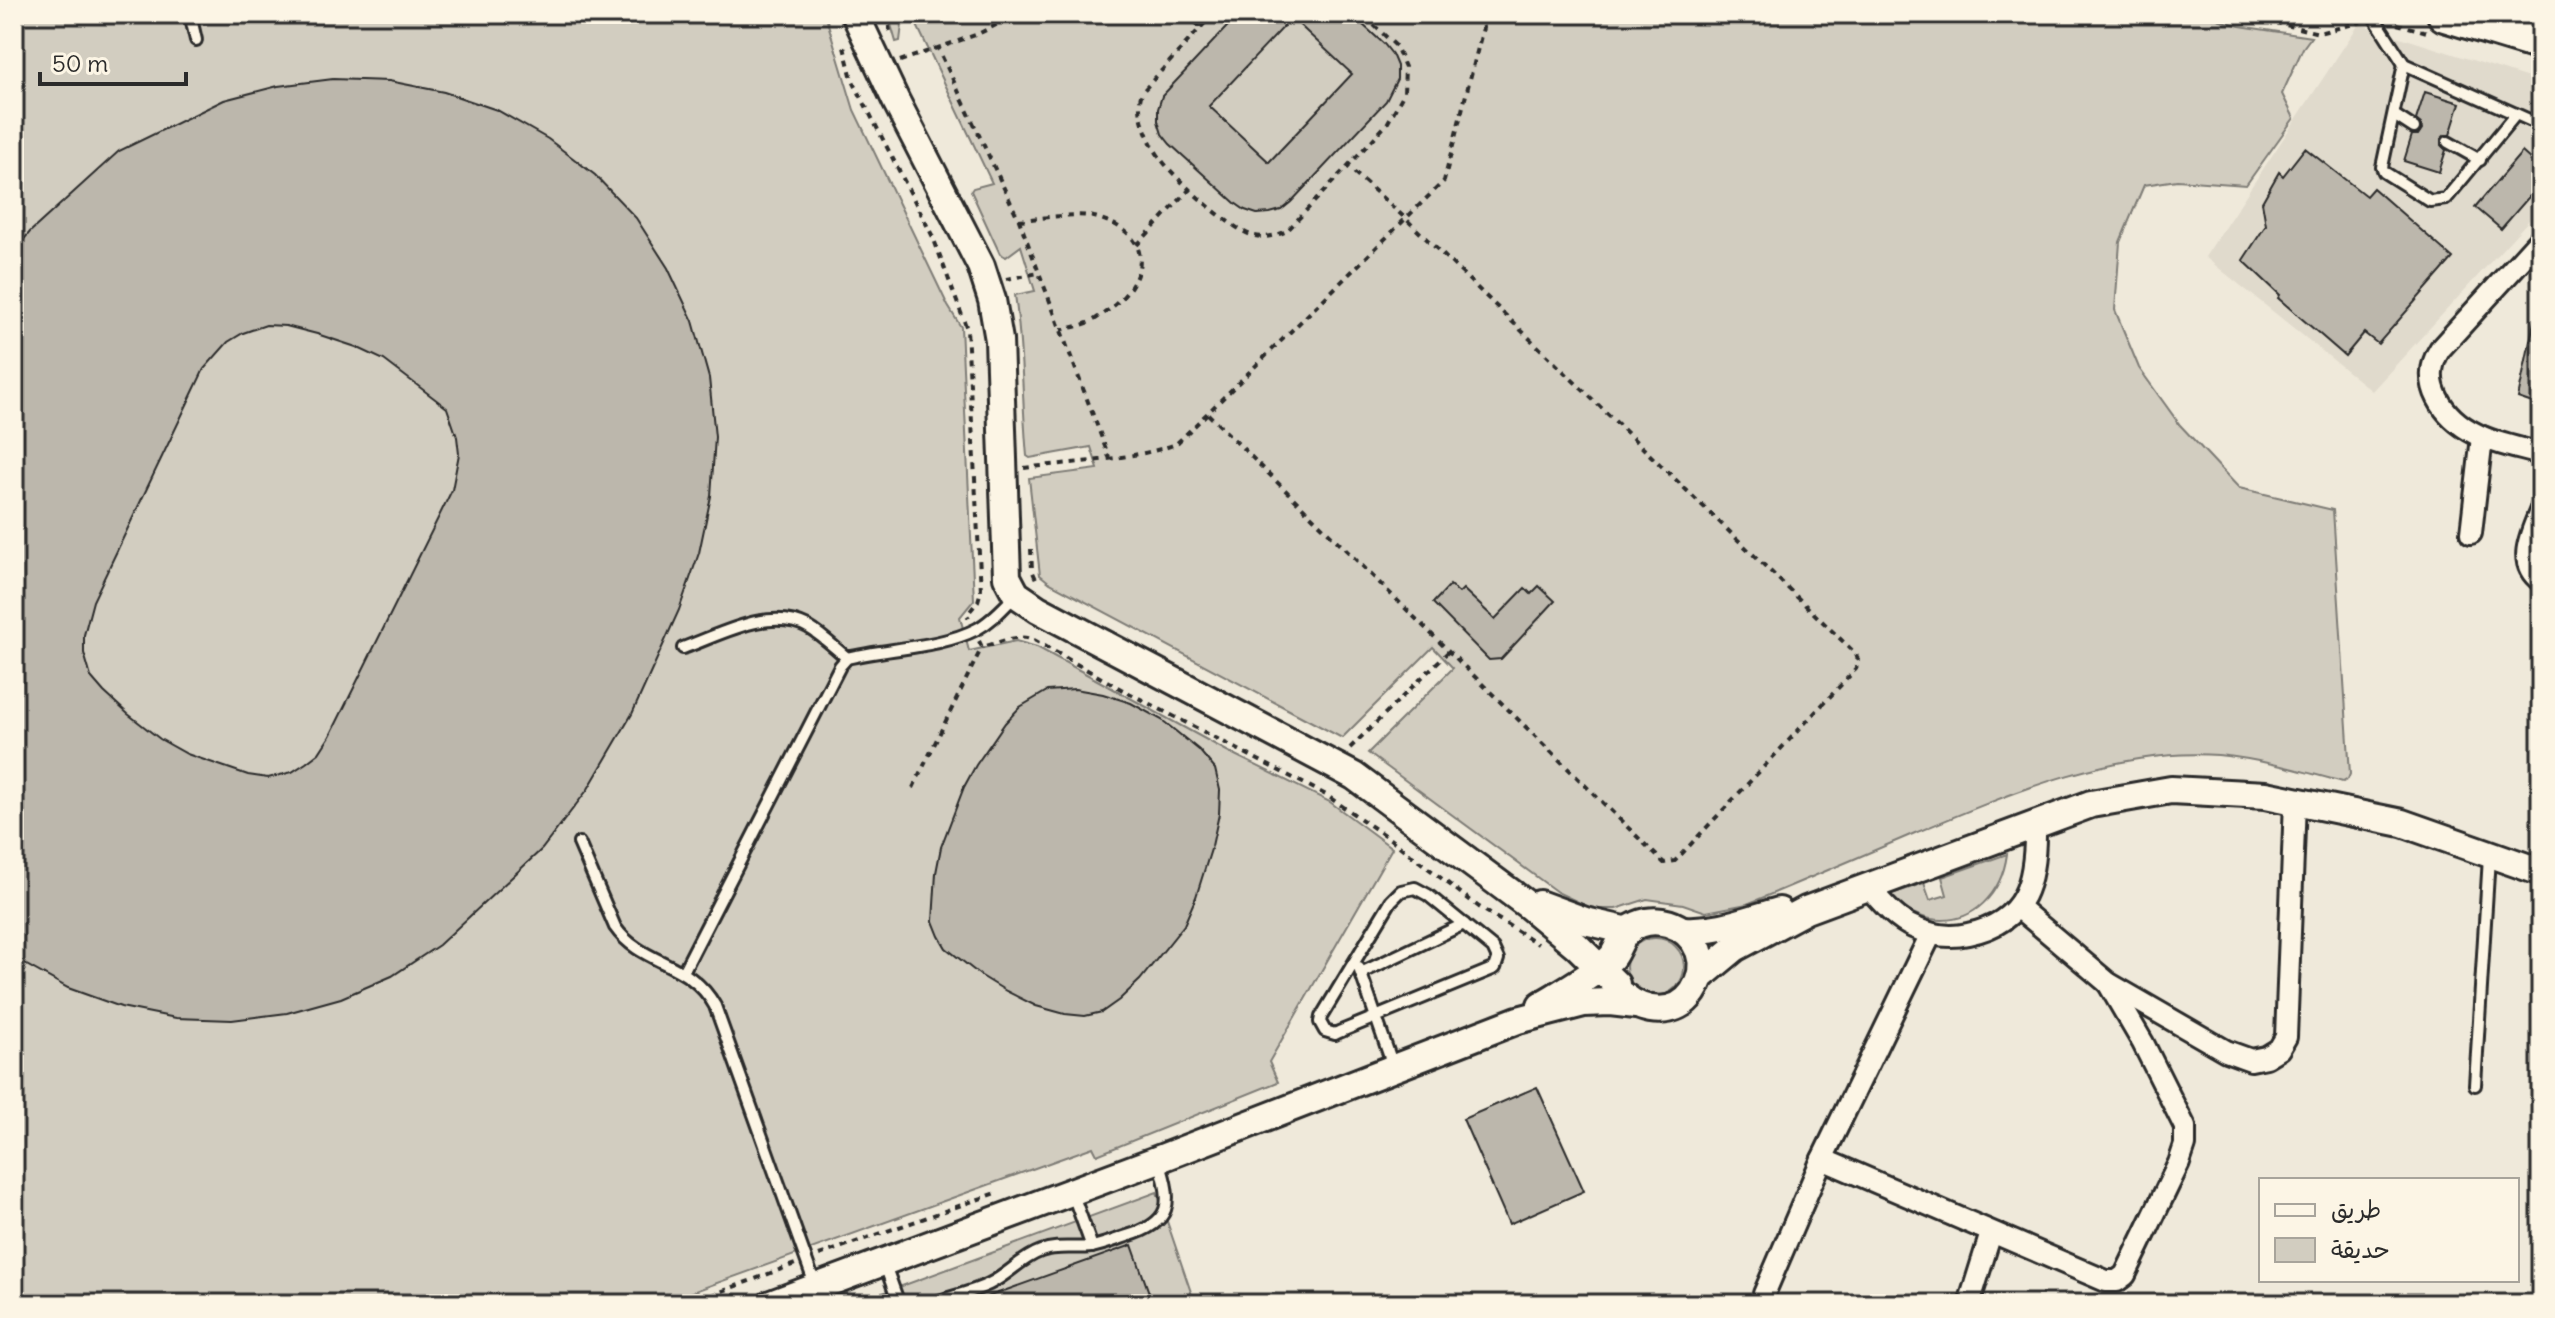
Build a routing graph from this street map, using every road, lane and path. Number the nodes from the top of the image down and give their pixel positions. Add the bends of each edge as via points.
1 (190, 14) edge
2 (855, 14) edge
3 (873, 14) edge
4 (886, 14) edge
5 (1018, 14) edge
6 (1188, 14) edge
7 (1213, 14) edge
8 (1362, 14) edge
9 (1481, 14) edge
10 (2372, 14) edge
11 (2445, 14) edge
12 (2524, 14) edge
13 (2541, 19) edge
14 (1200, 27) junction
15 (842, 39) dead end
16 (196, 40) dead end
17 (2541, 43) edge
18 (888, 47) junction
19 (938, 48) junction
20 (2404, 64) junction
21 (2516, 114) junction
22 (2394, 115) junction
23 (2541, 122) edge
24 (2414, 128) dead end
25 (2448, 142) dead end
26 (2480, 160) junction
27 (1348, 167) junction
28 (1190, 189) junction
29 (1406, 219) junction
30 (1019, 220) junction
31 (2541, 238) edge
32 (1137, 245) junction
33 (1039, 273) junction
34 (1007, 292) dead end
35 (1061, 330) junction
36 (1208, 414) junction
37 (2482, 437) junction
38 (2541, 454) edge
39 (1109, 457) junction
40 (1024, 468) dead end
41 (2541, 509) edge
42 (2471, 533) dead end
43 (1030, 541) dead end
44 (2541, 581) edge
45 (1042, 585) dead end
46 (1016, 594) junction
47 (975, 630) junction
48 (982, 647) junction
49 (683, 648) dead end
50 (1449, 651) junction
51 (847, 658) junction
52 (1361, 755) dead end
53 (913, 788) dead end
54 (2295, 801) junction
55 (2035, 826) junction
56 (579, 843) dead end
57 (2489, 855) junction
58 (2541, 872) edge
59 (1867, 886) junction
60 (1504, 887) junction
61 (2018, 907) junction
62 (1806, 910) junction
63 (1464, 924) junction
64 (1684, 930) junction
65 (1629, 931) junction
66 (1931, 934) junction
67 (1540, 946) dead end
68 (1357, 961) junction
69 (1609, 969) junction
70 (683, 972) junction
71 (1361, 973) junction
72 (1700, 977) junction
73 (2108, 983) junction
74 (1636, 1005) junction
75 (1376, 1017) junction
76 (1518, 1020) junction
77 (1394, 1068) junction
78 (2475, 1085) dead end
79 (1159, 1159) junction
80 (1822, 1159) junction
81 (1011, 1188) dead end
82 (1072, 1190) junction
83 (1991, 1233) junction
84 (1092, 1247) junction
85 (807, 1259) junction
86 (884, 1261) junction
87 (1764, 1294) dead end
88 (820, 1296) edge
89 (688, 1304) edge
90 (771, 1304) edge
91 (899, 1304) edge
92 (930, 1304) edge
93 (1969, 1304) edge

1 - 16 lane
2 - 18 street via 865,39
3 - 18 street via 876,36
4 - 18 path
5 - 19 path
6 - 14 path
7 - 14 path
8 - 27 path via 1396,46 1405,67 1404,93 1387,124
9 - 29 path via 1483,28 1444,181
10 - 20 lane
11 - 17 highway
12 - 13 highway
14 - 28 path via 1138,100 1161,159
15 - 47 path via 852,79 933,237 967,329 981,591 967,615
18 - 19 path via 898,62
18 - 46 street via 896,101 981,266 992,300 999,340 1006,569
19 - 30 path
20 - 21 lane
20 - 22 lane
21 - 23 lane
21 - 26 lane
22 - 24 lane
22 - 26 lane via 2383,170 2430,201 2446,199
25 - 26 lane
27 - 28 path via 1275,237 1250,235
27 - 29 path
28 - 32 path
29 - 36 path
29 - 50 path via 1858,660 1856,669 1675,861 1664,863
30 - 32 path via 1091,216 1118,226
30 - 33 path
31 - 37 street via 2446,341 2432,365 2431,384 2439,401 2459,423
32 - 35 path via 1138,274 1122,298 1093,321
33 - 34 path via 1004,279
33 - 35 path
35 - 39 path
36 - 39 path via 1176,444
36 - 50 path
37 - 38 street
37 - 42 street
39 - 40 path
41 - 44 street via 2527,560
43 - 45 path via 1032,570
46 - 47 lane
46 - 60 street via 1341,769
47 - 48 path
47 - 51 lane
48 - 53 path
48 - 67 path via 1014,638 1034,640 1326,795
49 - 51 lane via 778,619 811,628
50 - 52 path via 1350,748
51 - 70 lane
54 - 55 street via 2171,790 2091,804
54 - 57 street via 2402,823
54 - 73 street via 2286,1037 2279,1049 2251,1060 2226,1051
55 - 59 street
55 - 61 street via 2036,860
56 - 70 lane via 621,936
57 - 58 street
57 - 78 lane
59 - 62 street
59 - 66 street via 1889,910
60 - 65 street via 1564,915
60 - 69 street
61 - 66 street via 1985,930 1959,936
61 - 73 street
62 - 64 street via 1776,911 1704,931
62 - 72 street via 1735,948
63 - 68 lane via 1422,890 1401,891
63 - 71 lane
63 - 75 lane via 1496,951 1495,968
64 - 65 street via 1656,921
64 - 72 street via 1700,955
65 - 69 street
66 - 80 street
68 - 71 lane
68 - 75 lane via 1321,1017 1321,1027 1335,1034
69 - 74 street via 1624,996
69 - 76 street
70 - 85 lane via 702,986 715,1006
71 - 75 lane
72 - 74 street via 1690,997 1678,1006 1650,1010
73 - 83 street via 2185,1127 2179,1163 2125,1275 2117,1281
74 - 76 street via 1584,1003
75 - 77 lane
76 - 77 street
77 - 79 street
79 - 82 street
79 - 84 lane via 1168,1191 1159,1221 1142,1232
80 - 83 street
80 - 87 street
81 - 85 path
82 - 84 lane
82 - 86 street
83 - 93 street
84 - 92 lane via 1042,1250 988,1284
85 - 88 lane
85 - 89 path
86 - 88 street
86 - 91 lane
88 - 90 street

